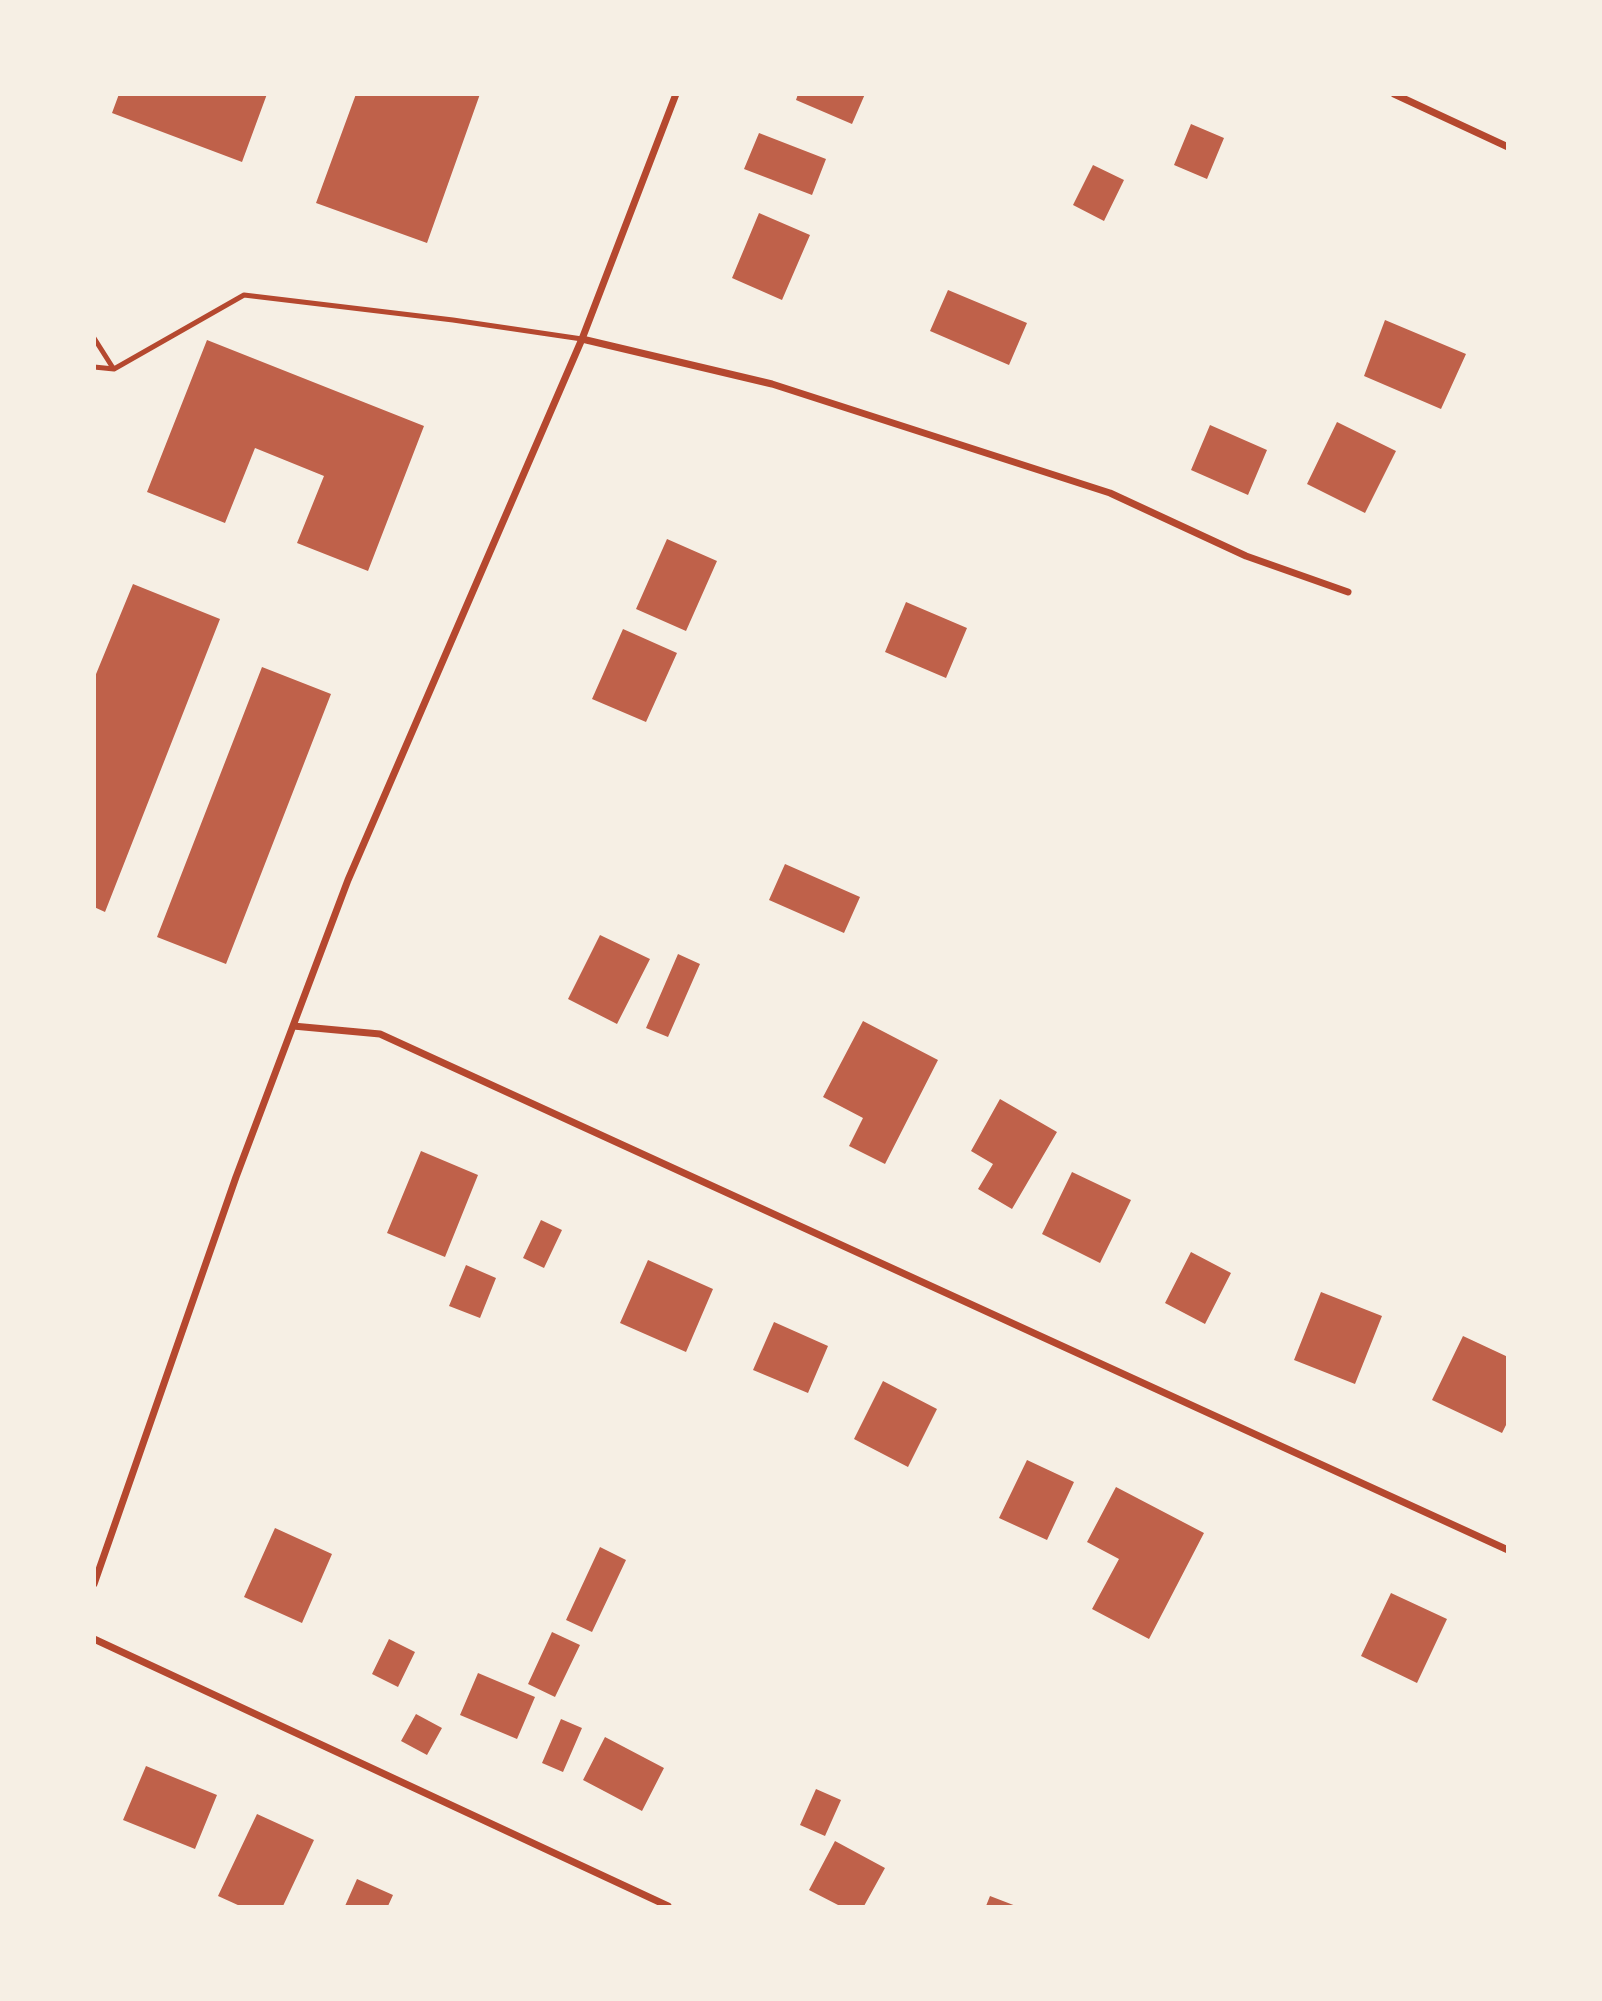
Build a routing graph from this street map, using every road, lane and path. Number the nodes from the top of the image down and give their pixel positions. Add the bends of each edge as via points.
1 (676, 94) edge
2 (1394, 94) edge
3 (1507, 147) edge
4 (94, 338) edge
5 (582, 339) junction
6 (94, 367) edge
7 (114, 369) junction
8 (1348, 592) dead end
9 (293, 1026) junction
10 (1507, 1550) edge
11 (94, 1584) edge
12 (94, 1639) edge
13 (668, 1906) edge

1 - 5 street
2 - 3 street
4 - 7 lane
5 - 7 lane via 244,295
5 - 8 street via 772,384 1110,493 1246,556
5 - 9 street via 348,880
6 - 7 lane
9 - 10 street via 380,1034
9 - 11 street
12 - 13 street

